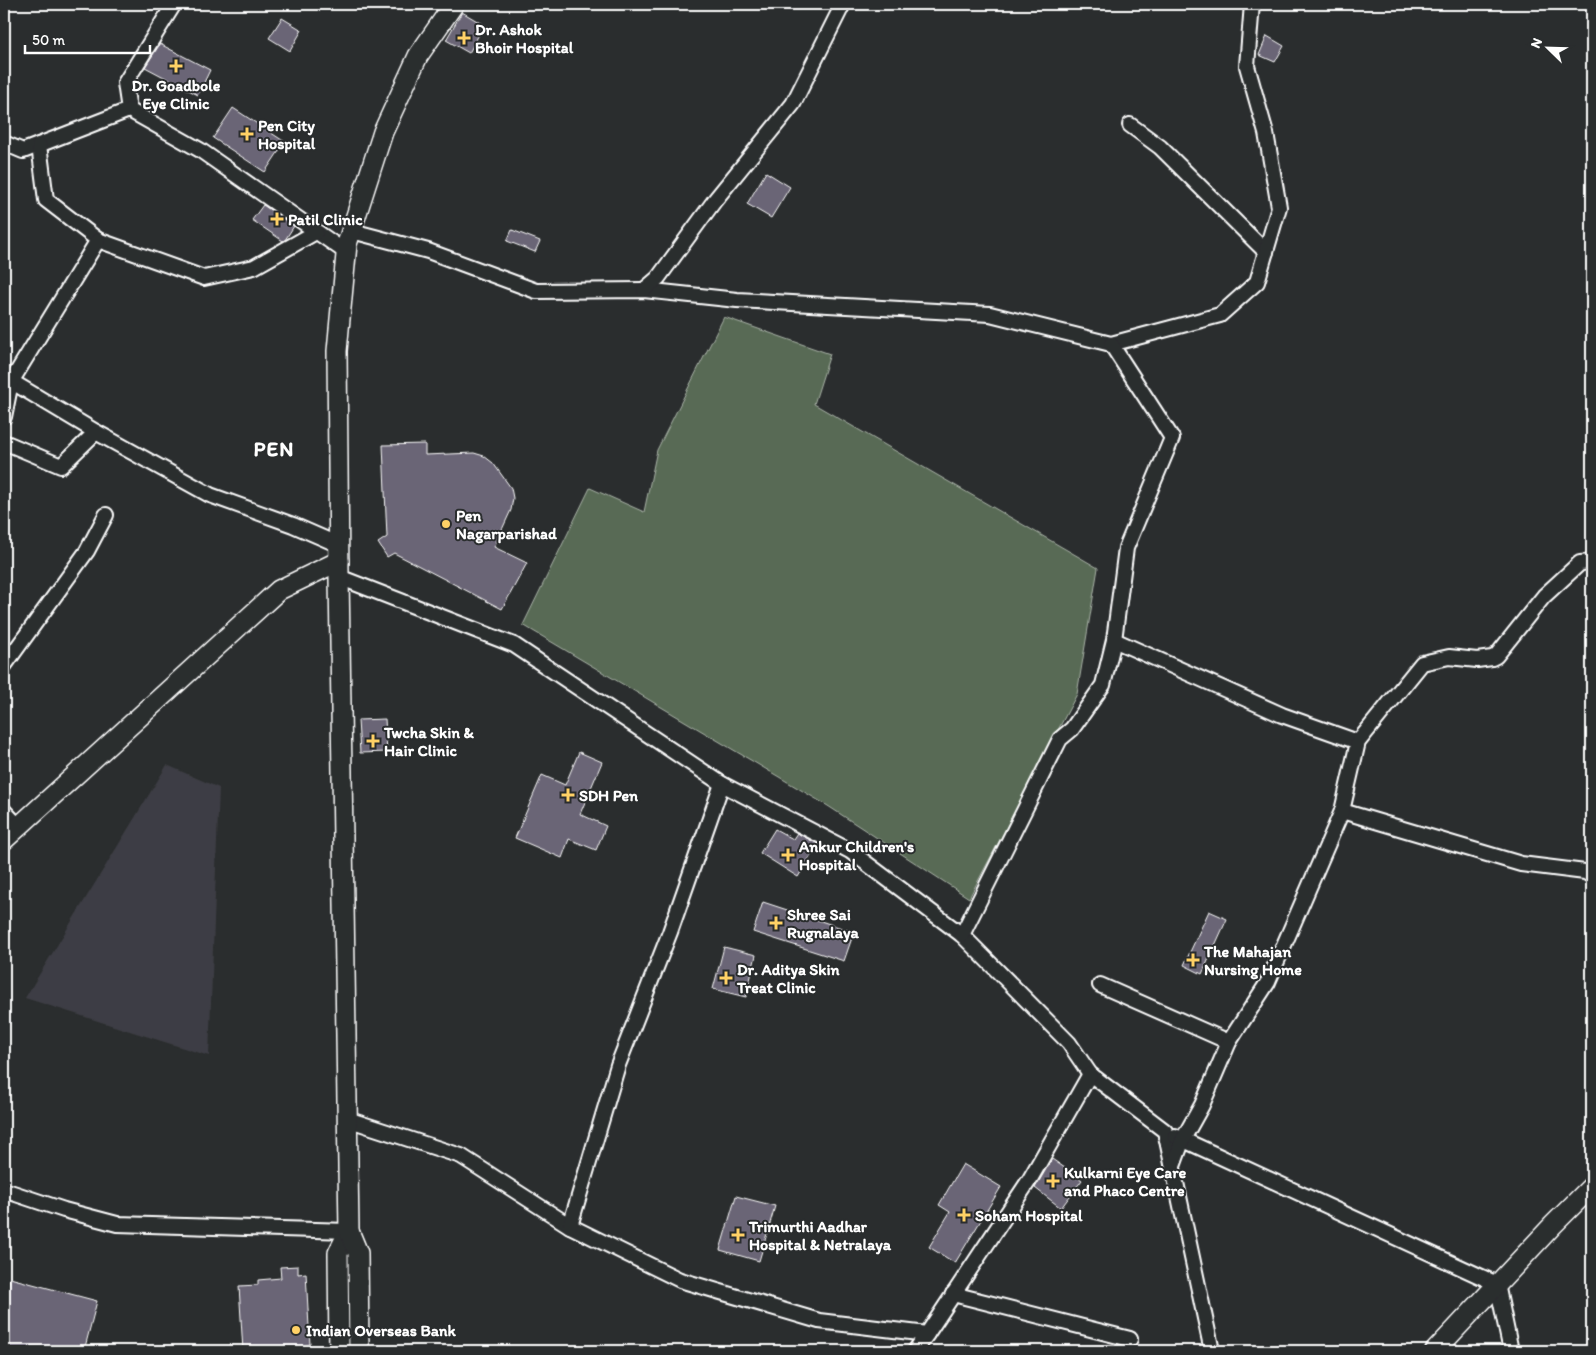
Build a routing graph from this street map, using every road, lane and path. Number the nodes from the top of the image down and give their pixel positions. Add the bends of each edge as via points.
1 (174, 4) edge
2 (454, 4) edge
3 (843, 4) edge
4 (1252, 4) edge
5 (129, 110) junction
6 (1130, 125) dead end
7 (4, 143) edge
8 (39, 145) junction
9 (352, 231) junction
10 (316, 232) junction
11 (98, 240) junction
12 (1266, 252) junction
13 (347, 253) junction
14 (644, 290) junction
15 (1111, 344) junction
16 (7, 380) edge
17 (4, 417) edge
18 (96, 432) junction
19 (4, 442) edge
20 (106, 515) dead end
21 (339, 561) junction
22 (1592, 562) edge
23 (1114, 640) junction
24 (4, 666) edge
25 (1358, 742) junction
26 (722, 784) junction
27 (4, 811) edge
28 (1342, 811) junction
29 (18, 826) junction
30 (4, 840) edge
31 (1592, 876) edge
32 (962, 935) junction
33 (1100, 984) dead end
34 (1229, 1042) junction
35 (1090, 1074) junction
36 (348, 1119) junction
37 (1165, 1131) junction
38 (1183, 1139) junction
39 (1173, 1167) junction
40 (1592, 1186) edge
41 (4, 1190) edge
42 (570, 1226) junction
43 (349, 1232) junction
44 (1497, 1284) junction
45 (953, 1294) junction
46 (927, 1334) junction
47 (1130, 1339) dead end
48 (339, 1351) edge
49 (359, 1351) edge
50 (915, 1351) edge
51 (1212, 1351) edge
52 (1435, 1351) edge
53 (1511, 1351) edge

1 - 5 street via 124,83
2 - 9 main road via 418,56 383,132
3 - 14 street via 794,104 715,200 658,278
4 - 12 street via 1247,66 1266,134 1279,207
5 - 8 street
5 - 10 street via 200,150
6 - 12 street via 1160,147
7 - 8 street via 23,151
8 - 11 street via 46,200
9 - 13 main road
9 - 14 street via 428,251 536,292
10 - 11 street via 254,267 204,278
10 - 13 street
11 - 16 street
12 - 15 street via 1257,282 1220,315
13 - 21 main road via 337,352
14 - 15 street via 737,300 990,314
15 - 23 street via 1172,438 1126,548
16 - 17 street
16 - 18 street
18 - 19 street via 61,466
18 - 21 street via 210,495 293,525
20 - 24 street via 87,552
21 - 26 street via 514,645
21 - 29 main road via 279,590
21 - 36 main road
22 - 25 street via 1580,563 1544,596 1496,656 1477,660 1449,657 1422,663
23 - 25 street via 1282,715
23 - 32 street via 1103,685 1072,729 1060,739
25 - 28 street
26 - 32 street via 850,850
26 - 42 street via 670,932 618,1065
27 - 29 street
28 - 31 street via 1521,864 1585,872
28 - 34 street via 1268,982
29 - 30 main road
32 - 35 street via 1069,1043
33 - 34 street
34 - 38 street via 1202,1105
35 - 37 street
35 - 45 street via 1030,1179
36 - 42 street via 461,1156
36 - 43 main road
37 - 38 street
37 - 39 street
38 - 39 street
38 - 44 street
39 - 51 street
40 - 44 main road
41 - 43 street via 116,1224
42 - 46 street via 680,1280 819,1321
43 - 48 main road via 338,1253
43 - 49 main road via 358,1252
44 - 52 main road
44 - 53 street
45 - 46 street
45 - 47 street
46 - 50 street

